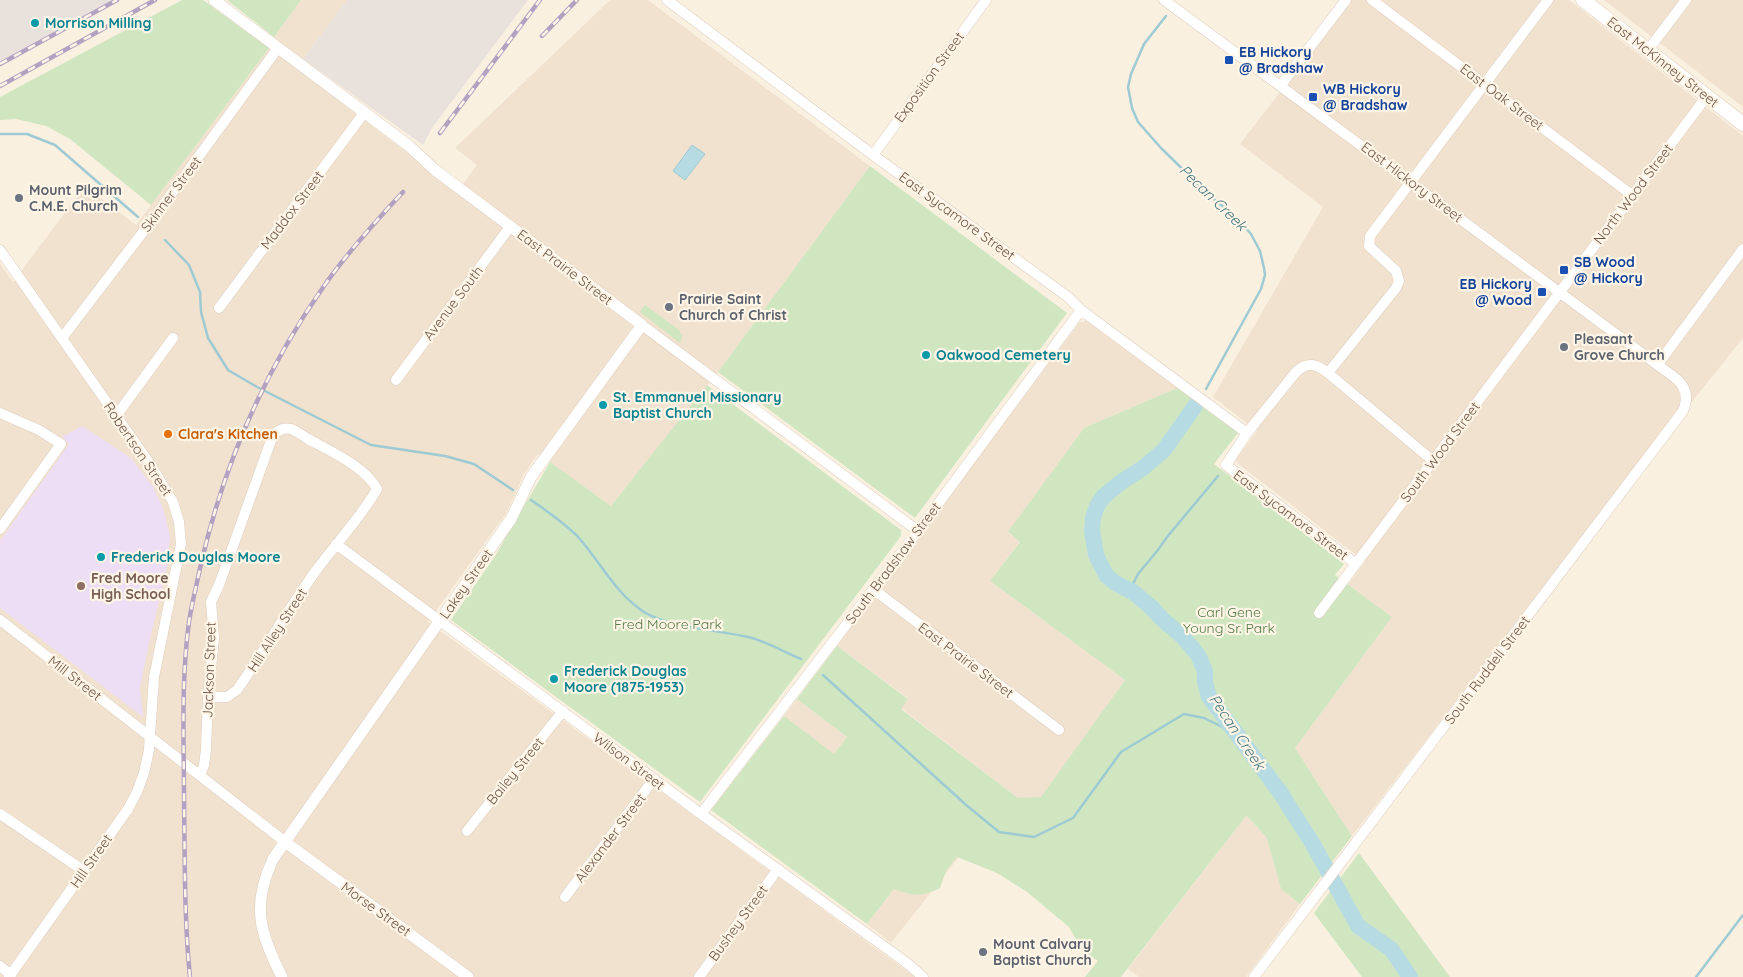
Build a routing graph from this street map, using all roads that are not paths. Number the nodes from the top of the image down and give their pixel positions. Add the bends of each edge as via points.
1 (214, 0) edge
2 (667, 0) edge
3 (986, 0) edge
4 (1164, 0) edge
5 (1346, 0) edge
6 (1372, 0) edge
7 (1548, 0) edge
8 (1583, 0) edge
9 (1686, 0) edge
10 (278, 48) junction
11 (1648, 50) junction
12 (1485, 83) junction
13 (1281, 85) junction
14 (1707, 96) junction
15 (364, 113) junction
16 (1743, 124) edge
17 (873, 155) junction
18 (1412, 182) junction
19 (1632, 195) junction
20 (510, 226) junction
21 (1743, 249) edge
22 (0, 250) edge
23 (1560, 292) junction
24 (220, 308) dead end
25 (1081, 310) junction
26 (642, 325) junction
27 (62, 338) junction
28 (173, 338) dead end
29 (1658, 364) junction
30 (1328, 373) junction
31 (396, 380) dead end
32 (0, 413) edge
33 (116, 416) junction
34 (281, 429) joint
35 (1247, 433) junction
36 (1434, 460) junction
37 (0, 529) edge
38 (918, 531) junction
39 (336, 544) junction
40 (1356, 564) junction
41 (873, 589) junction
42 (1319, 613) dead end
43 (0, 620) edge
44 (440, 621) junction
45 (208, 697) junction
46 (563, 711) junction
47 (1058, 730) dead end
48 (150, 736) junction
49 (200, 776) junction
50 (654, 779) junction
51 (0, 814) edge
52 (701, 814) junction
53 (467, 831) dead end
54 (284, 841) junction
55 (778, 869) junction
56 (84, 871) junction
57 (565, 897) dead end
58 (0, 966) edge
59 (10, 976) edge
60 (282, 977) edge
61 (468, 977) edge
62 (699, 977) edge
63 (923, 977) edge
64 (1254, 977) edge

1 - 10 street, East Prairie Street
2 - 17 street, East Sycamore Street
3 - 17 street, Exposition Street
4 - 13 street, East Hickory Street
5 - 13 street
6 - 12 street, East Oak Street
7 - 12 street
8 - 11 main road, East McKinney Street
9 - 11 street
10 - 15 street, East Prairie Street
10 - 27 street, Skinner Street via 154,219
11 - 14 main road, East McKinney Street
12 - 18 street
12 - 19 street, East Oak Street
13 - 18 street, East Hickory Street
14 - 16 main road, East McKinney Street
14 - 19 street, North Wood Street
15 - 20 street, East Prairie Street
15 - 24 street, Maddox Street
17 - 25 street, East Sycamore Street via 1068,297
18 - 23 street, East Hickory Street
18 - 30 street via 1370,236 1369,246 1396,271 1399,281 1396,288
19 - 23 street, North Wood Street
20 - 26 street, East Prairie Street
20 - 31 street, Avenue South
21 - 29 street
22 - 27 street, Robertson Street
23 - 29 street, East Hickory Street
23 - 36 street, South Wood Street
25 - 35 street, East Sycamore Street
25 - 38 street, South Bradshaw Street
26 - 38 street, East Prairie Street
26 - 44 street, Lakey Street via 532,478 511,519
27 - 33 street, Robertson Street
28 - 33 street
29 - 64 street, South Ruddell Street via 1685,388 1686,404 1682,411
30 - 35 street via 1319,366 1310,364 1302,367
30 - 36 street
32 - 37 street via 39,430 61,444
33 - 48 street, Robertson Street via 174,502 179,522 181,544 154,677
34 - 39 street, Hill Alley Street via 291,429 335,454 360,470 377,489
34 - 45 street, Jackson Street via 273,435 211,602 214,638
35 - 40 street, East Sycamore Street via 1226,466
36 - 40 street, South Wood Street
38 - 41 street, South Bradshaw Street
39 - 44 street, Wilson Street
39 - 45 street, Hill Alley Street via 237,690 227,697
40 - 42 street, South Wood Street
41 - 47 street, East Prairie Street
41 - 52 street, South Bradshaw Street
43 - 48 street, Mill Street
44 - 46 street, Wilson Street
44 - 54 street, Lakey Street
45 - 49 street, Jackson Street via 206,750
46 - 50 street, Wilson Street
46 - 53 street, Bailey Street
48 - 49 street, Mill Street
48 - 56 street, Hill Street via 137,792
49 - 54 street, Mill Street
50 - 52 street, Wilson Street
50 - 57 street, Alexander Street
51 - 56 street
52 - 55 street, Wilson Street
54 - 60 street, Lakey Street via 264,878 260,900 261,928
54 - 61 street, Morse Street
55 - 62 street, Bushey Street
55 - 63 street, Wilson Street
56 - 59 street, Hill Street
58 - 59 street

